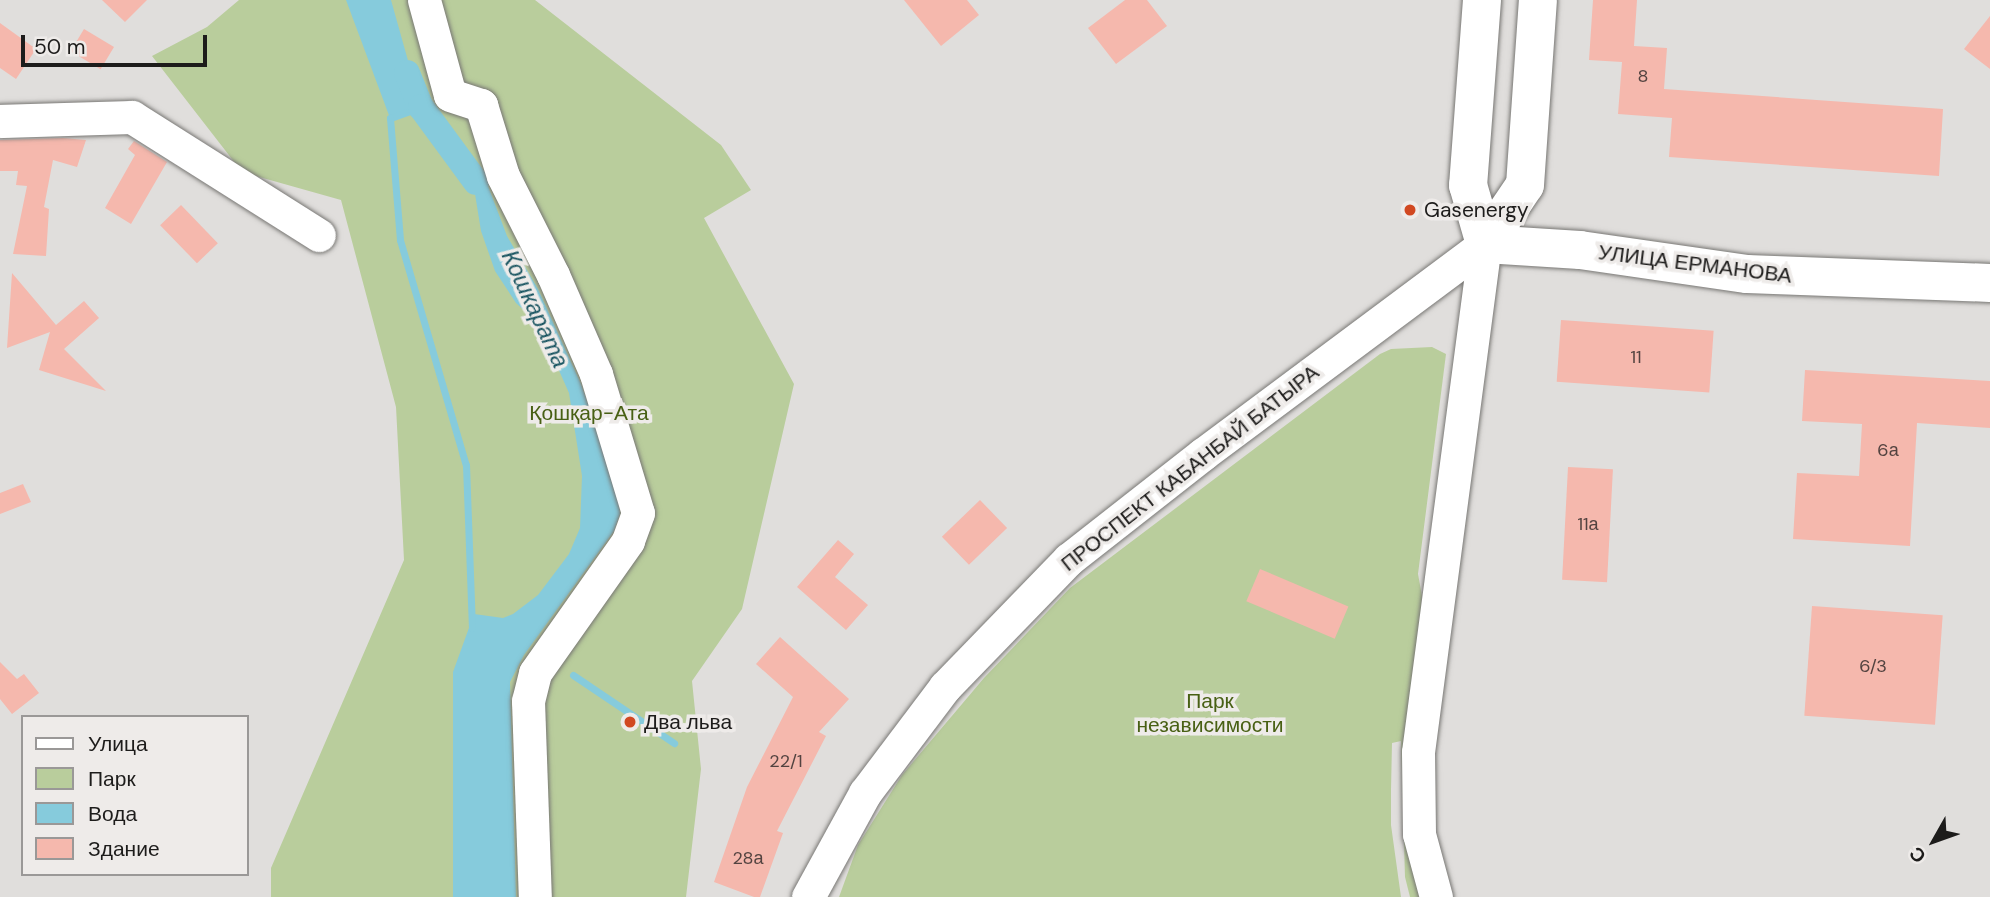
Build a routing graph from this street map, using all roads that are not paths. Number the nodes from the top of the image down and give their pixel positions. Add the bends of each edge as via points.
1 (424, 0) edge
2 (1482, 0) edge
3 (1538, 0) edge
4 (0, 121) edge
5 (319, 235) dead end
6 (1485, 244) junction
7 (1990, 284) edge
8 (535, 897) edge
9 (808, 897) edge
10 (1436, 897) edge

1 - 8 street via 450,95 481,105 503,176 596,374 638,513 628,541 535,673 528,701
2 - 6 main road via 1468,185
3 - 6 main road via 1525,186
4 - 5 street via 132,117
6 - 7 main road, УЛИЦА ЕРМАНОВА via 1580,250 1747,274
6 - 9 street, ПРОСПЕКТ КАБАНБАЙ БАТЫРА via 1069,559 945,687 865,793
6 - 10 street via 1418,752 1419,834

